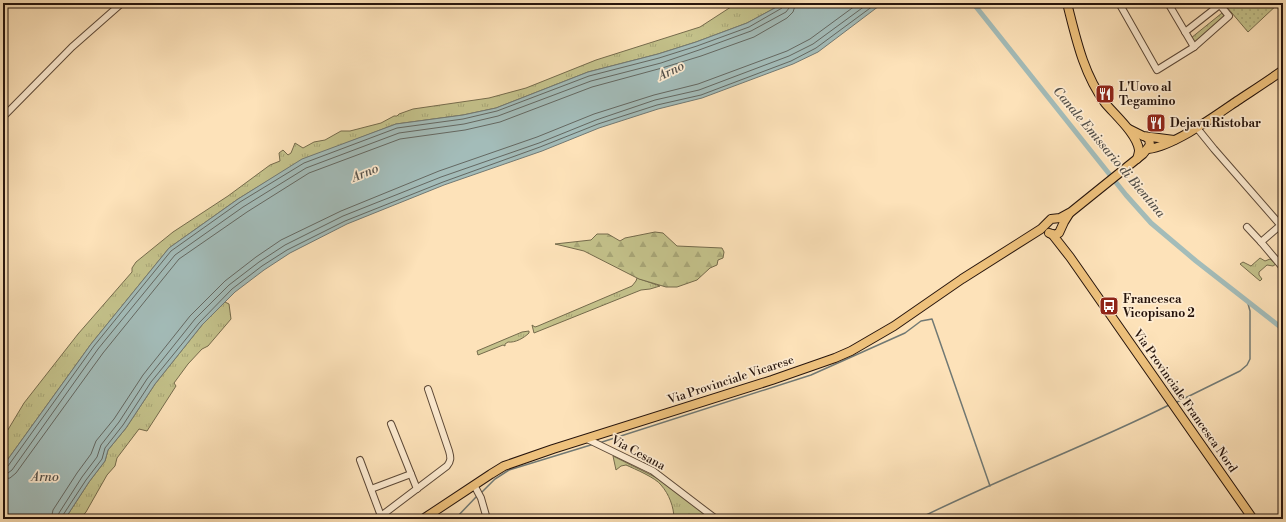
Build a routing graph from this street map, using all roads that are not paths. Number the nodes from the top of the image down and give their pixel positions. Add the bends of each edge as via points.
1 (122, 3) edge
2 (1068, 3) edge
3 (1119, 3) edge
4 (1168, 3) edge
5 (1221, 4) edge
6 (1185, 32) junction
7 (1194, 47) junction
8 (1283, 70) edge
9 (3, 117) edge
10 (1126, 126) junction
11 (1197, 128) junction
12 (1144, 136) junction
13 (1174, 140) junction
14 (1142, 148) junction
15 (1071, 212) junction
16 (1056, 219) junction
17 (1047, 223) junction
18 (1282, 225) edge
19 (1247, 227) dead end
20 (1062, 229) junction
21 (1050, 233) junction
22 (1032, 234) junction
23 (1261, 242) junction
24 (1070, 256) junction
25 (1283, 268) edge
26 (428, 389) dead end
27 (391, 424) dead end
28 (590, 440) junction
29 (360, 460) dead end
30 (411, 474) junction
31 (474, 485) junction
32 (372, 489) junction
33 (417, 489) junction
34 (379, 518) edge
35 (423, 519) edge
36 (487, 519) edge
37 (716, 519) edge
38 (1253, 519) edge

1 - 9 street via 72,47
2 - 10 main road via 1090,78 1106,103
3 - 7 street via 1157,70
4 - 6 street
5 - 6 street
5 - 7 street via 1229,16
6 - 7 street
8 - 11 main road
10 - 12 main road
10 - 14 main road
11 - 13 main road
11 - 18 street
12 - 13 main road
12 - 14 main road via 1138,139
12 - 14 main road via 1151,143
13 - 14 main road via 1159,146
14 - 15 main road, Via Provinciale Vicarese via 1135,161
15 - 16 main road, Via Provinciale Vicarese
15 - 20 main road, Via Provinciale Vicarese
16 - 17 main road, Via Provinciale Vicarese via 1051,219
16 - 20 main road via 1061,222
17 - 21 main road via 1046,228
17 - 22 main road, Via Provinciale Vicarese
18 - 23 street
19 - 23 street
20 - 21 main road, Via Provinciale Vicarese via 1057,234
20 - 24 main road
21 - 22 main road, Via Provinciale Vicarese
21 - 24 main road
22 - 28 main road, Via Provinciale Vicarese via 894,326 851,351
23 - 25 street
24 - 38 main road, Via Provinciale Francesca Nord
26 - 33 street via 451,458 447,466
27 - 30 street
28 - 31 main road, Via Provinciale Vicarese via 554,448 504,466
28 - 37 street, Via Cesana via 658,475
29 - 32 street
30 - 32 street
30 - 33 street
31 - 35 main road, Via Provinciale Vicarese
31 - 36 street via 480,495
32 - 34 street
33 - 34 street

